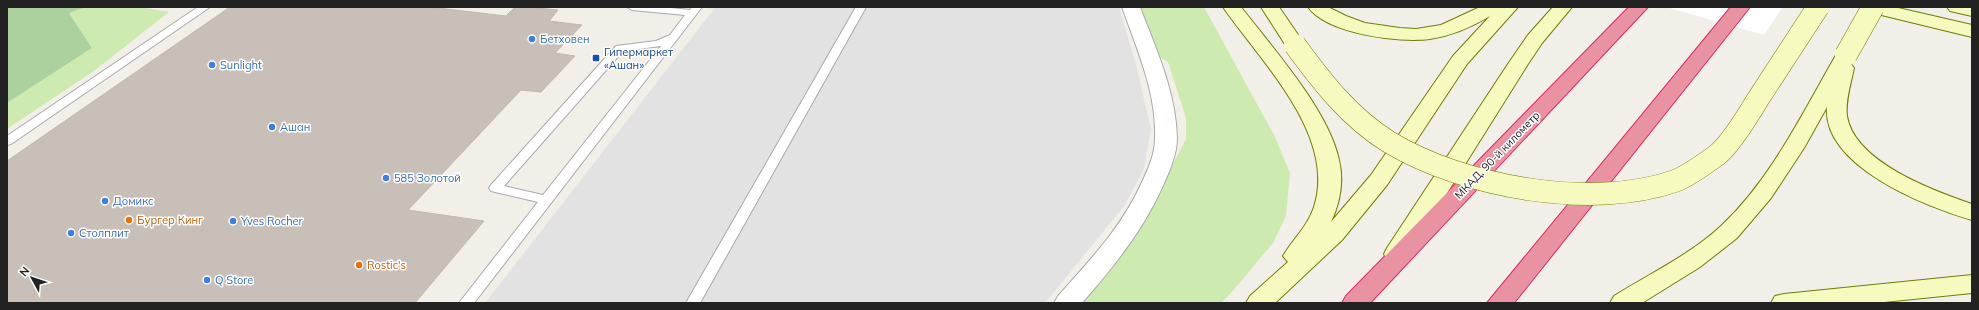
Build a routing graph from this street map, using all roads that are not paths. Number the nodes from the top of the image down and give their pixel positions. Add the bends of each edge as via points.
1 (205, 7) edge
2 (632, 7) edge
3 (861, 7) edge
4 (1131, 7) edge
5 (1232, 7) edge
6 (1270, 7) edge
7 (1317, 7) edge
8 (1493, 7) edge
9 (1509, 7) edge
10 (1563, 7) edge
11 (1639, 7) edge
12 (1741, 7) edge
13 (1818, 7) edge
14 (1872, 7) edge
15 (1956, 7) edge
16 (1960, 7) edge
17 (694, 10) edge
18 (1972, 10) edge
19 (1972, 31) edge
20 (674, 36) junction
21 (1846, 55) junction
22 (7, 141) edge
23 (546, 200) junction
24 (1972, 212) edge
25 (1384, 272) junction
26 (1972, 284) edge
27 (1261, 301) edge
28 (466, 303) edge
29 (693, 303) edge
30 (1067, 303) edge
31 (1354, 303) edge
32 (1500, 303) edge
33 (1623, 303) edge
34 (1784, 303) edge

1 - 22 lane
2 - 17 lane
3 - 29 lane
4 - 30 street via 1154,75 1165,119 1166,140 1160,170 1125,236
5 - 27 main road via 1295,93 1317,129 1327,156 1327,201 1314,231
6 - 13 main road, bridge via 1294,45 1346,109 1389,142 1438,166 1498,185 1563,194 1629,193 1676,181 1718,154 1745,120
7 - 8 main road via 1348,24 1381,32 1417,36 1444,31 1470,21
9 - 27 main road via 1460,60 1379,180 1334,234
10 - 25 main road via 1535,39 1518,64
11 - 25 highway, МКАД, 90-й километр
12 - 32 highway
14 - 19 main road
14 - 21 main road, bridge
15 - 18 main road
16 - 18 main road
17 - 20 lane
20 - 23 lane
20 - 23 lane via 658,44 620,48 495,188
21 - 24 main road via 1837,117 1846,140 1859,155 1903,185 1935,200
21 - 33 main road via 1781,167 1757,202 1728,233 1690,261
23 - 28 lane
25 - 31 highway, МКАД, 90-й километр
26 - 34 main road

